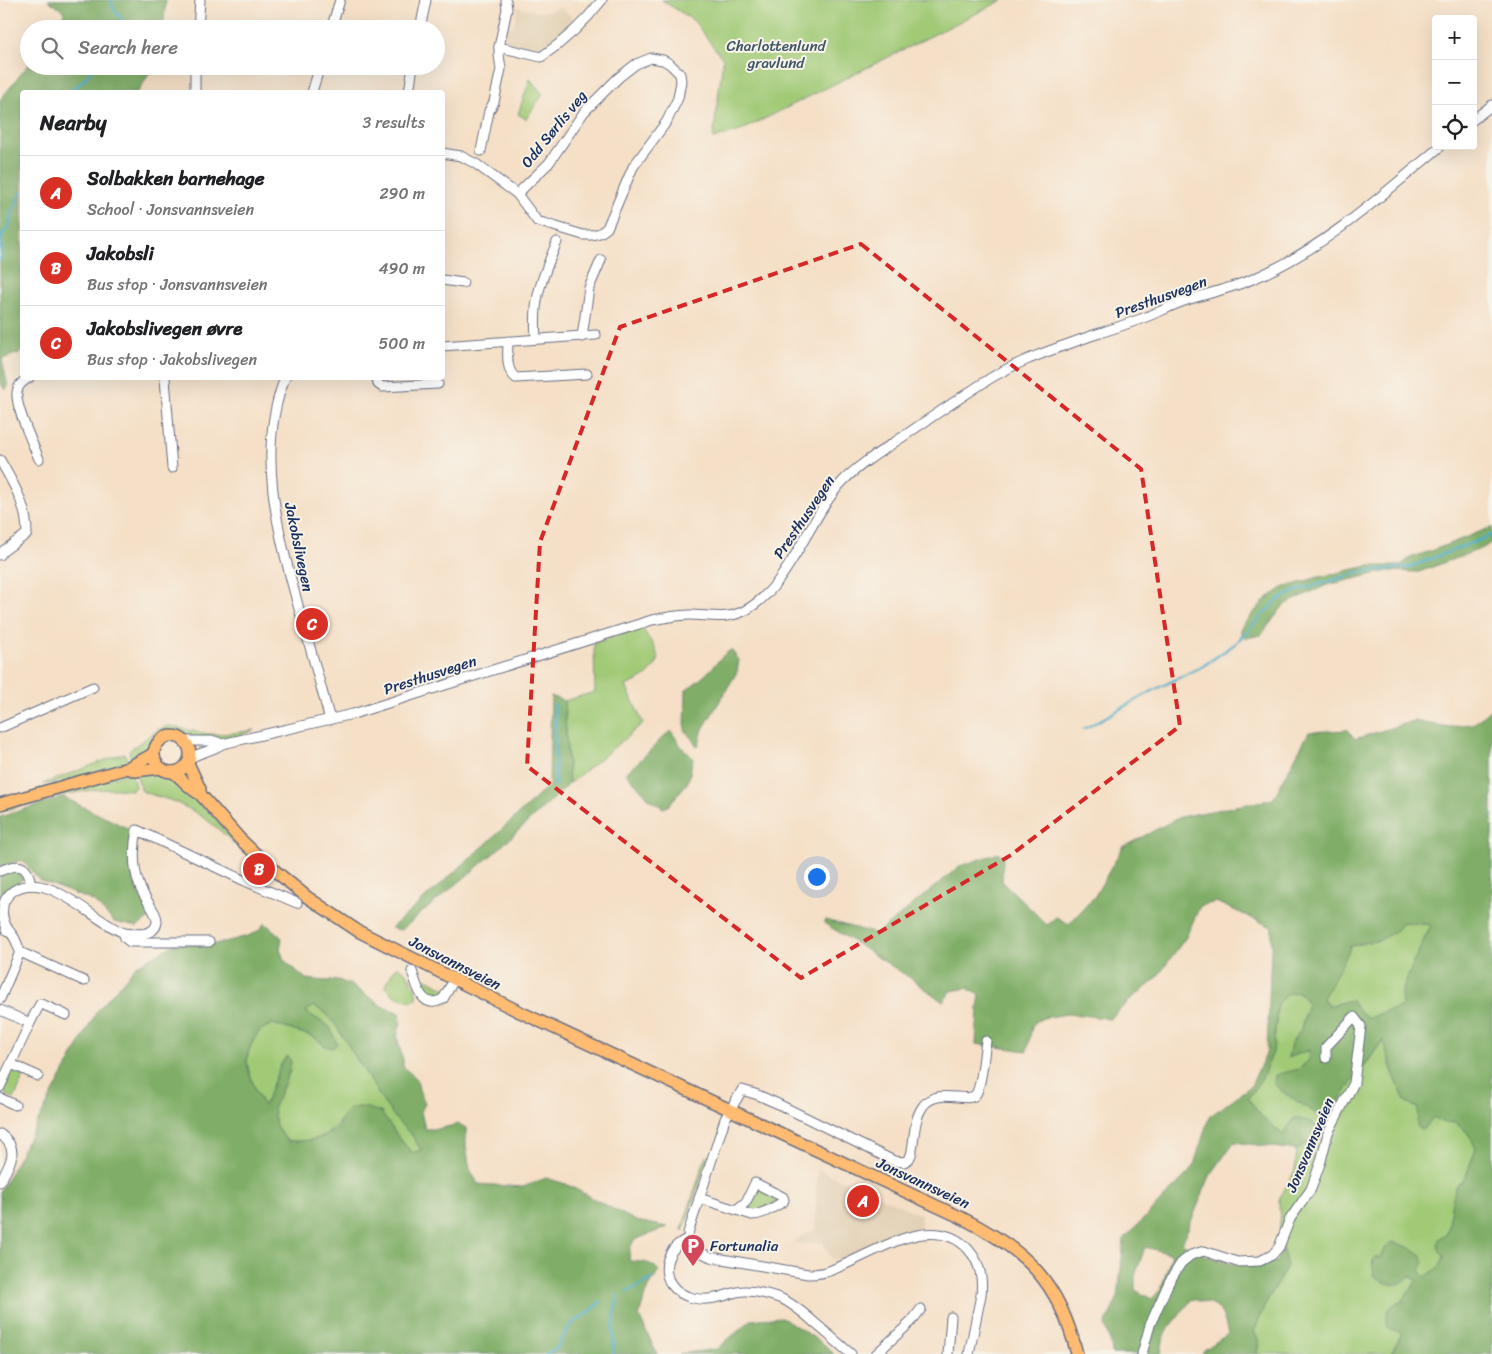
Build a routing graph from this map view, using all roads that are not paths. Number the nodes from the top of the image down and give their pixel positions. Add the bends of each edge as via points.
1 (200, 0) edge
2 (340, 0) edge
3 (426, 0) edge
4 (503, 0) edge
5 (602, 0) edge
6 (199, 20) edge
7 (334, 20) edge
8 (422, 20) edge
9 (499, 47) junction
10 (195, 75) edge
11 (317, 75) edge
12 (412, 75) edge
13 (195, 90) edge
14 (313, 90) edge
15 (409, 90) edge
16 (1492, 105) edge
17 (1477, 117) edge
18 (1436, 150) edge
19 (481, 151) dead end
20 (445, 153) edge
21 (517, 194) junction
22 (557, 242) dead end
23 (601, 260) dead end
24 (445, 280) edge
25 (463, 283) dead end
26 (596, 335) dead end
27 (582, 337) junction
28 (536, 339) junction
29 (508, 341) junction
30 (445, 346) edge
31 (587, 374) dead end
32 (26, 380) edge
33 (165, 380) edge
34 (284, 380) edge
35 (377, 380) edge
36 (438, 384) dead end
37 (39, 459) dead end
38 (0, 460) edge
39 (172, 468) dead end
40 (0, 556) edge
41 (93, 687) dead end
42 (330, 720) junction
43 (0, 728) edge
44 (185, 741) junction
45 (222, 744) junction
46 (154, 754) junction
47 (189, 760) junction
48 (128, 768) junction
49 (161, 768) junction
50 (173, 772) junction
51 (200, 794) junction
52 (0, 804) edge
53 (0, 871) edge
54 (31, 885) junction
55 (297, 903) dead end
56 (0, 928) edge
57 (10, 932) junction
58 (124, 932) junction
59 (209, 942) dead end
60 (20, 952) junction
61 (412, 971) dead end
62 (454, 980) junction
63 (84, 981) dead end
64 (0, 998) edge
65 (0, 1010) edge
66 (66, 1015) dead end
67 (30, 1023) junction
68 (986, 1041) dead end
69 (1326, 1058) dead end
70 (11, 1064) junction
71 (38, 1076) dead end
72 (0, 1087) edge
73 (0, 1098) edge
74 (15, 1105) dead end
75 (729, 1110) junction
76 (0, 1134) edge
77 (0, 1182) edge
78 (699, 1198) junction
79 (736, 1210) junction
80 (689, 1238) junction
81 (921, 1309) dead end
82 (951, 1317) dead end
83 (851, 1354) edge
84 (876, 1354) edge
85 (948, 1354) edge
86 (969, 1354) edge
87 (1077, 1354) edge
88 (1142, 1354) edge

1 - 6 street
2 - 7 street
3 - 8 street
4 - 9 street via 507,9
5 - 9 street via 582,24 541,57
9 - 19 street via 501,69
10 - 13 street
11 - 14 street
12 - 15 street
16 - 17 street
18 - 42 street, Presthusvegen via 1351,220 1287,262 1256,278 1030,358 986,381 873,456 832,493 772,589 752,607 729,617 691,615 652,620
20 - 21 street, Odd Sørlis veg via 461,156 476,164
21 - 21 street, Odd Sørlis veg via 537,221 583,235 600,233 607,228 633,167 667,121 678,98 680,74 663,60 651,58 636,64 584,112 548,163
22 - 28 street via 538,296
23 - 27 street via 590,288
24 - 25 street
26 - 27 street
27 - 28 street
28 - 29 street
29 - 30 street
29 - 31 street via 509,370 516,378
32 - 37 street via 19,386 17,394
33 - 39 street
34 - 42 street, Jakobslivegen via 277,399 272,431 271,466 277,516
35 - 36 street via 382,387
38 - 40 street via 20,496 28,534
41 - 43 street
42 - 45 street, Presthusvegen
44 - 45 street, Presthusvegen
44 - 46 main road via 175,736 165,737 157,744
44 - 47 main road via 190,752
45 - 47 street, Presthusvegen
46 - 48 main road
46 - 49 main road
47 - 50 main road via 179,771
47 - 51 main road, Jonsvannsveien
48 - 49 main road via 135,771
48 - 52 main road
49 - 50 main road
50 - 51 main road, Jonsvannsveien
51 - 62 main road, Jonsvannsveien via 238,838 307,897 358,931
53 - 54 street via 21,866 27,872
54 - 57 street via 14,891 4,901 3,918
54 - 58 street via 60,894
55 - 58 street via 137,830 134,854 137,877 156,916 156,924 149,933
56 - 57 street
57 - 60 street
58 - 59 street via 127,940 134,943
60 - 63 street
60 - 64 street
61 - 62 street via 422,996 429,1002 443,999
62 - 75 main road, Jonsvannsveien
65 - 67 street
66 - 67 street via 40,1004
67 - 70 street
68 - 75 street, Jonsvannsveien via 974,1096 940,1096 927,1102 918,1118 911,1155 904,1162 894,1161 749,1092 742,1090
69 - 88 street, Jonsvannsveien via 1326,1047 1354,1017 1361,1026 1354,1083 1328,1133 1311,1189 1290,1219 1279,1246 1272,1255 1260,1261 1238,1262 1204,1251 1181,1263 1150,1325
70 - 71 street
70 - 72 street
73 - 74 street
75 - 78 street
75 - 87 main road, Jonsvannsveien via 960,1217 1008,1244 1028,1261 1054,1293
76 - 77 street via 11,1146 12,1156
78 - 79 street
78 - 80 street
79 - 79 street via 756,1215 784,1200 755,1183 746,1202
80 - 83 street via 672,1250 666,1270 671,1284 684,1295 704,1300 748,1291 784,1300
80 - 86 street via 697,1249 710,1257 808,1274 833,1270 910,1236 926,1233 952,1238 972,1254 981,1272 982,1288
81 - 84 street
82 - 85 street

